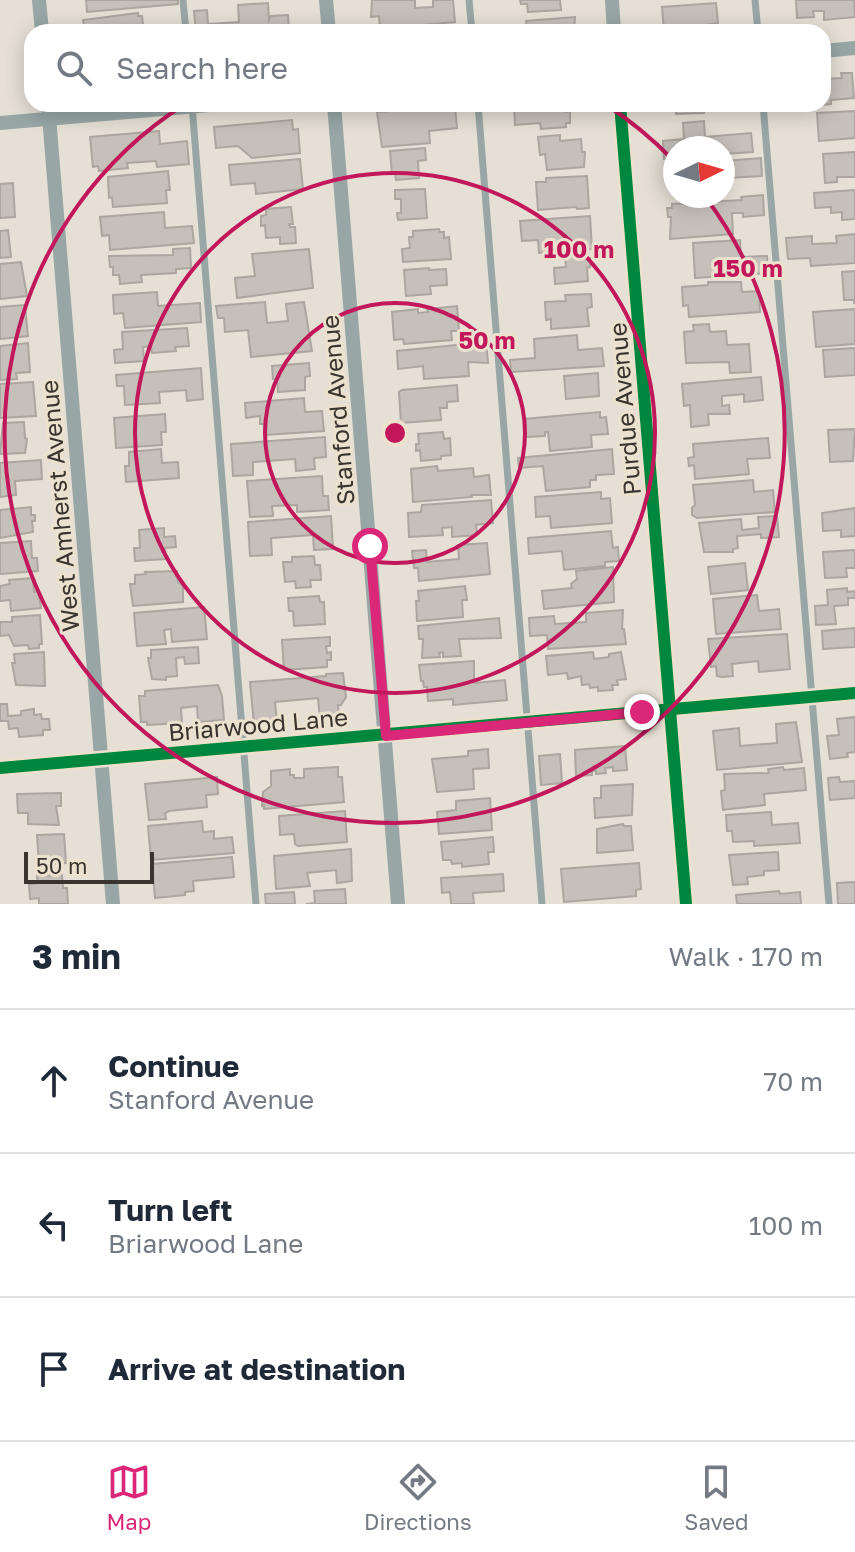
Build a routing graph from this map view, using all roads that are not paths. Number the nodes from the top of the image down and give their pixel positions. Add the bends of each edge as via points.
1 (39, 0) edge
2 (183, 0) edge
3 (326, 0) edge
4 (469, 0) edge
5 (612, 0) edge
6 (755, 0) edge
7 (41, 24) edge
8 (185, 24) edge
9 (328, 24) edge
10 (471, 24) edge
11 (614, 24) edge
12 (757, 24) edge
13 (855, 48) edge
14 (831, 50) edge
15 (49, 112) edge
16 (193, 112) edge
17 (335, 112) edge
18 (479, 112) edge
19 (621, 112) edge
20 (764, 112) edge
21 (0, 123) edge
22 (855, 693) edge
23 (813, 696) junction
24 (671, 710) junction
25 (528, 723) junction
26 (386, 736) junction
27 (244, 748) junction
28 (101, 759) junction
29 (0, 768) edge
30 (113, 904) edge
31 (256, 904) edge
32 (398, 904) edge
33 (542, 904) edge
34 (686, 904) edge
35 (829, 904) edge

1 - 7 street
2 - 8 lane
3 - 9 street
4 - 10 lane
5 - 11 street
6 - 12 lane
13 - 14 street
15 - 21 street
15 - 28 street, West Amherst Avenue
16 - 27 lane
17 - 26 street, Stanford Avenue
18 - 25 lane
19 - 24 street, Purdue Avenue
20 - 23 lane
22 - 23 street, Briarwood Lane
23 - 24 street, Briarwood Lane
23 - 35 lane
24 - 25 street, Briarwood Lane
24 - 34 street, Purdue Avenue
25 - 26 street, Briarwood Lane
25 - 33 lane
26 - 27 street, Briarwood Lane
26 - 32 street, Stanford Avenue
27 - 28 street, Briarwood Lane
27 - 31 lane
28 - 29 street, Briarwood Lane
28 - 30 street, West Amherst Avenue

